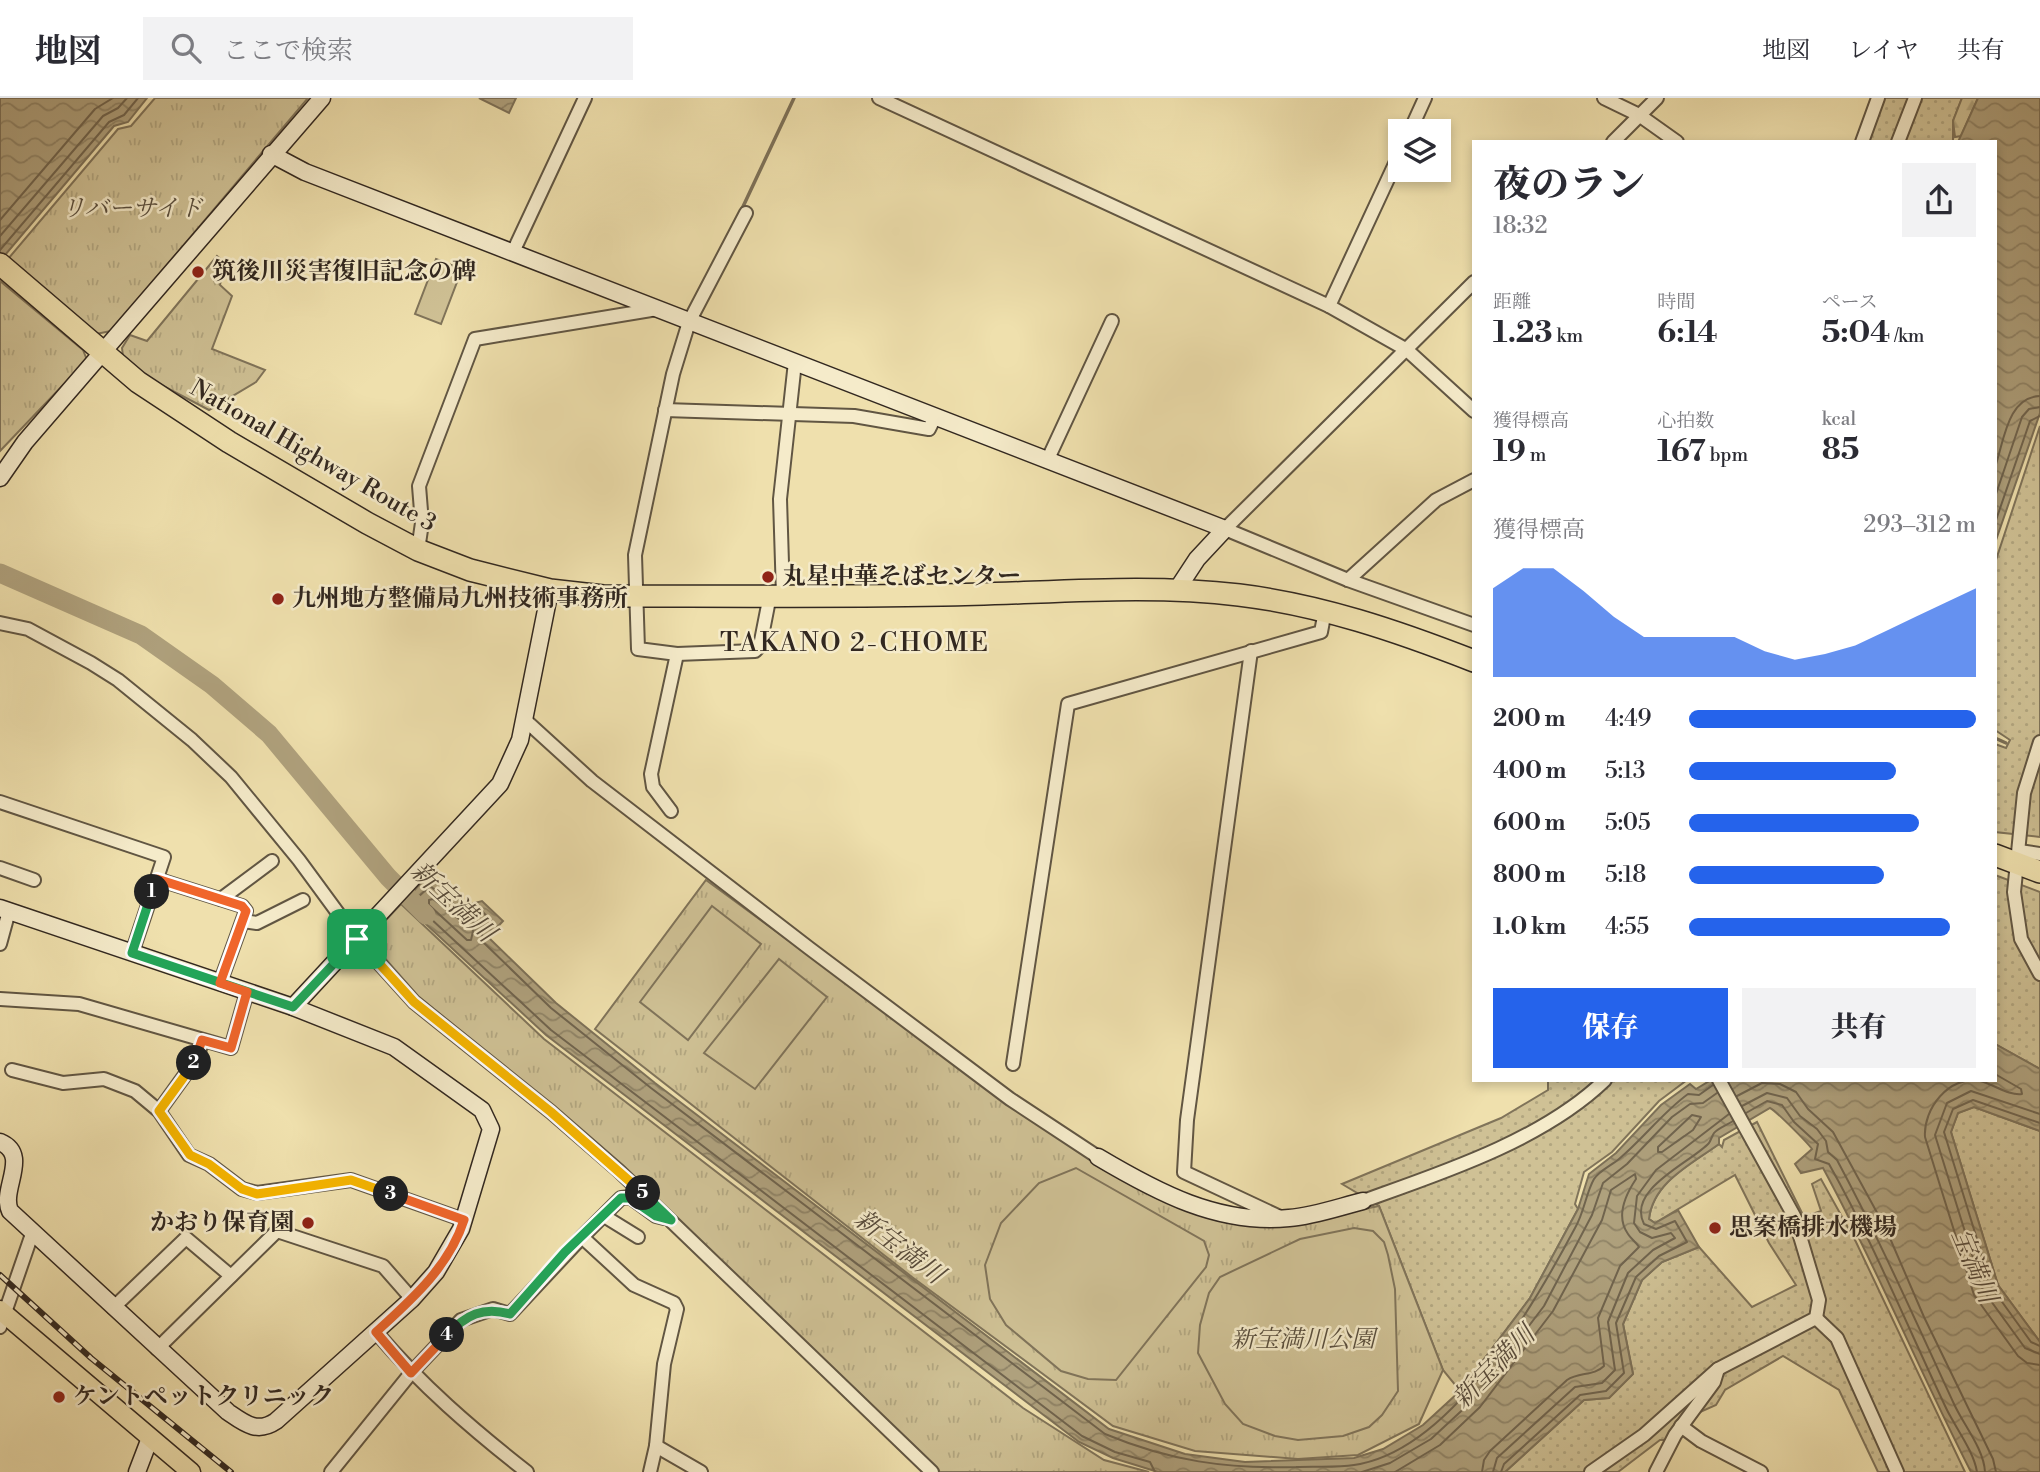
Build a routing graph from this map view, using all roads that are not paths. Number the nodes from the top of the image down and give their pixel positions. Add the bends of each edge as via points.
1 (322, 98) edge
2 (585, 98) edge
3 (879, 98) edge
4 (1426, 98) edge
5 (1604, 98) edge
6 (1657, 98) edge
7 (1878, 98) edge
8 (1915, 98) edge
9 (1639, 115) junction
10 (1416, 119) edge
11 (1615, 140) edge
12 (1674, 140) edge
13 (1863, 140) edge
14 (1899, 140) edge
15 (271, 154) junction
16 (1388, 179) edge
17 (746, 213) dead end
18 (513, 252) junction
19 (0, 264) edge
20 (1472, 284) edge
21 (1329, 306) junction
22 (657, 309) junction
23 (689, 321) junction
24 (1112, 321) dead end
25 (1406, 350) junction
26 (104, 354) junction
27 (795, 362) junction
28 (1472, 409) edge
29 (665, 410) junction
30 (789, 412) junction
31 (935, 416) junction
32 (1047, 461) junction
33 (0, 478) edge
34 (1472, 481) edge
35 (1225, 528) junction
36 (418, 551) junction
37 (1348, 579) junction
38 (550, 590) junction
39 (1176, 591) junction
40 (776, 595) junction
41 (637, 596) junction
42 (1325, 611) junction
43 (0, 623) edge
44 (1472, 624) edge
45 (1251, 651) junction
46 (677, 654) junction
47 (1472, 660) edge
48 (525, 720) junction
49 (2040, 743) edge
50 (0, 802) edge
51 (671, 811) dead end
52 (2040, 854) edge
53 (2010, 858) edge
54 (272, 861) dead end
55 (0, 868) edge
56 (2040, 872) edge
57 (157, 879) junction
58 (34, 880) dead end
59 (221, 899) junction
60 (303, 900) dead end
61 (5, 910) edge
62 (243, 921) junction
63 (357, 939) junction
64 (0, 944) edge
65 (132, 953) junction
66 (2040, 974) edge
67 (220, 983) junction
68 (247, 992) junction
69 (0, 999) edge
70 (293, 1007) junction
71 (202, 1040) junction
72 (1013, 1064) dead end
73 (12, 1070) dead end
74 (1602, 1082) edge
75 (1720, 1082) edge
76 (159, 1111) junction
77 (0, 1142) edge
78 (1098, 1157) joint
79 (1363, 1201) joint
80 (604, 1216) junction
81 (1284, 1219) junction
82 (464, 1220) junction
83 (671, 1220) junction
84 (32, 1234) junction
85 (582, 1237) junction
86 (638, 1237) dead end
87 (231, 1276) junction
88 (412, 1299) junction
89 (113, 1308) junction
90 (1, 1317) edge
91 (1816, 1318) junction
92 (376, 1332) junction
93 (157, 1349) junction
94 (1718, 1369) junction
95 (411, 1373) junction
96 (1681, 1426) junction
97 (150, 1438) junction
98 (656, 1446) junction
99 (136, 1472) edge
100 (191, 1472) edge
101 (331, 1472) edge
102 (527, 1472) edge
103 (650, 1472) edge
104 (701, 1472) edge
105 (932, 1472) edge
106 (1591, 1472) edge
107 (1656, 1472) edge
108 (1761, 1472) edge
109 (1897, 1472) edge

1 - 15 street
2 - 18 street
3 - 21 street
4 - 10 street
5 - 9 street
6 - 9 street
7 - 13 street
8 - 14 street
9 - 11 street
9 - 12 street
15 - 18 street via 305,172
15 - 26 street
16 - 21 street
17 - 23 street
18 - 22 street
19 - 26 highway, National Highway Route 3
20 - 25 street
21 - 25 street
22 - 23 street
22 - 36 street via 475,339 419,486 422,523
23 - 27 street
23 - 29 street
24 - 32 street
25 - 28 street
25 - 35 street
26 - 33 street via 25,442
26 - 36 highway, National Highway Route 3 via 209,429
27 - 30 street
27 - 31 street
29 - 30 street
29 - 41 street via 635,555
30 - 31 street via 854,416 929,429
30 - 40 street
31 - 32 street
32 - 35 street
34 - 37 street via 1436,500
35 - 37 street
35 - 39 street via 1196,559
36 - 38 highway, National Highway Route 3
37 - 44 street
38 - 41 highway, National Highway Route 3
38 - 48 street
39 - 40 highway, National Highway Route 3
39 - 42 highway, National Highway Route 3 via 1240,595
40 - 41 highway, National Highway Route 3
40 - 46 street via 755,652
41 - 46 street via 638,649
42 - 45 street via 1321,632
42 - 47 highway, National Highway Route 3
43 - 63 street via 28,629 91,663 192,740 230,777 299,860
45 - 72 street via 1068,704
45 - 81 street via 1187,1121 1184,1172
46 - 51 street via 650,774 653,787
48 - 63 street via 500,784
48 - 78 street via 593,781 820,956 1010,1099
49 - 53 street
50 - 57 street via 164,857
52 - 53 street
53 - 56 highway
53 - 66 street via 2021,939
54 - 59 street
55 - 58 street
57 - 59 street
57 - 65 street
59 - 62 street via 242,906 246,911
60 - 62 street via 257,923
61 - 64 street
61 - 65 street
62 - 67 street
63 - 70 street
63 - 83 street via 414,1002 551,1112
65 - 67 street
67 - 68 street
68 - 70 street
68 - 71 street via 231,1048
69 - 71 street via 79,1004
70 - 82 street via 394,1047 482,1110 491,1129 489,1144
71 - 76 street via 198,1057
73 - 76 street via 62,1083 104,1079 135,1091
74 - 79 street via 1499,1149
75 - 91 street via 1794,1216 1819,1300
76 - 82 street via 190,1155 242,1189 257,1194 351,1180
77 - 84 street via 15,1159 6,1203
78 - 81 street via 1168,1197 1243,1218
79 - 81 street
80 - 83 street via 621,1198 630,1198 656,1216
80 - 85 street
80 - 86 street
82 - 88 street via 451,1249
83 - 105 street
84 - 89 street
84 - 90 street
85 - 95 street via 510,1314 493,1309 461,1320
85 - 98 street via 634,1285 674,1303 677,1309 664,1364
87 - 88 street via 277,1231 383,1266
87 - 89 street via 186,1238
87 - 93 street
88 - 92 street
89 - 93 street
90 - 97 main road
91 - 94 street
91 - 109 street via 1837,1339
92 - 93 street via 276,1421 259,1428 247,1426 228,1412
92 - 95 street
94 - 96 street via 1714,1382
94 - 106 street via 1644,1435
95 - 101 street
95 - 102 street
96 - 107 street
96 - 108 street
97 - 99 street
97 - 100 main road
98 - 103 street
98 - 104 street

